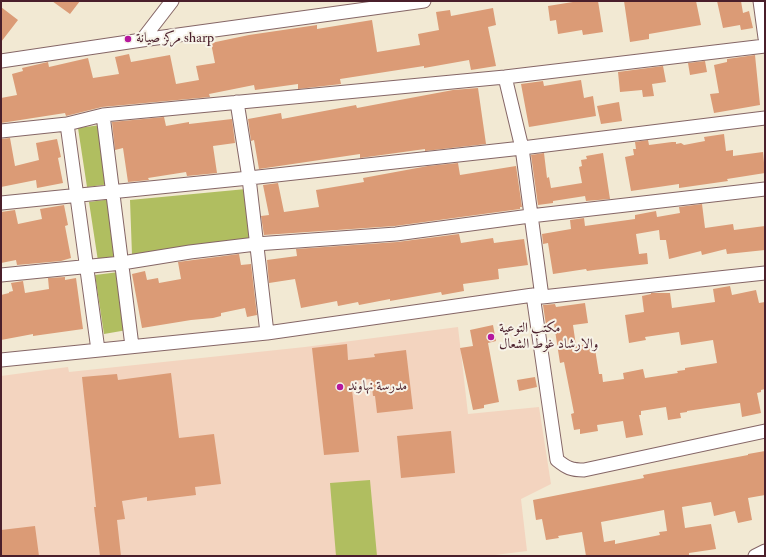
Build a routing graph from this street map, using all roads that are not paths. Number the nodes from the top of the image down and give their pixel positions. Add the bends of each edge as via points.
1 (172, 1) edge
2 (424, 1) edge
3 (760, 1) edge
4 (765, 38) edge
5 (142, 40) junction
6 (765, 46) edge
7 (1, 61) edge
8 (506, 77) junction
9 (237, 102) junction
10 (103, 115) junction
11 (765, 118) edge
12 (67, 124) junction
13 (1, 131) edge
14 (522, 148) junction
15 (249, 178) junction
16 (765, 189) edge
17 (112, 191) junction
18 (77, 195) junction
19 (1, 203) edge
20 (530, 216) junction
21 (256, 244) junction
22 (122, 263) junction
23 (86, 266) junction
24 (765, 273) edge
25 (1, 275) edge
26 (537, 296) junction
27 (266, 333) junction
28 (132, 346) junction
29 (98, 350) junction
30 (1, 360) edge
31 (765, 431) edge
32 (765, 551) edge
33 (756, 556) edge

1 - 5 street
2 - 5 street
3 - 4 street
5 - 7 street
6 - 8 street
8 - 9 street
8 - 14 street
9 - 10 street
9 - 15 street
10 - 12 street
10 - 17 street
11 - 14 street
12 - 13 street
12 - 18 street
14 - 15 street
14 - 20 street
15 - 17 street
15 - 21 street
16 - 20 street
17 - 18 street
17 - 22 street
18 - 19 street
18 - 23 street
20 - 21 street via 396,234
20 - 26 street
21 - 22 street
21 - 27 street
22 - 23 street
22 - 28 street
23 - 25 street
23 - 29 street
24 - 26 street
26 - 27 street
26 - 31 street via 557,460 565,467 584,470
27 - 28 street
28 - 29 street
29 - 30 street
32 - 33 street

